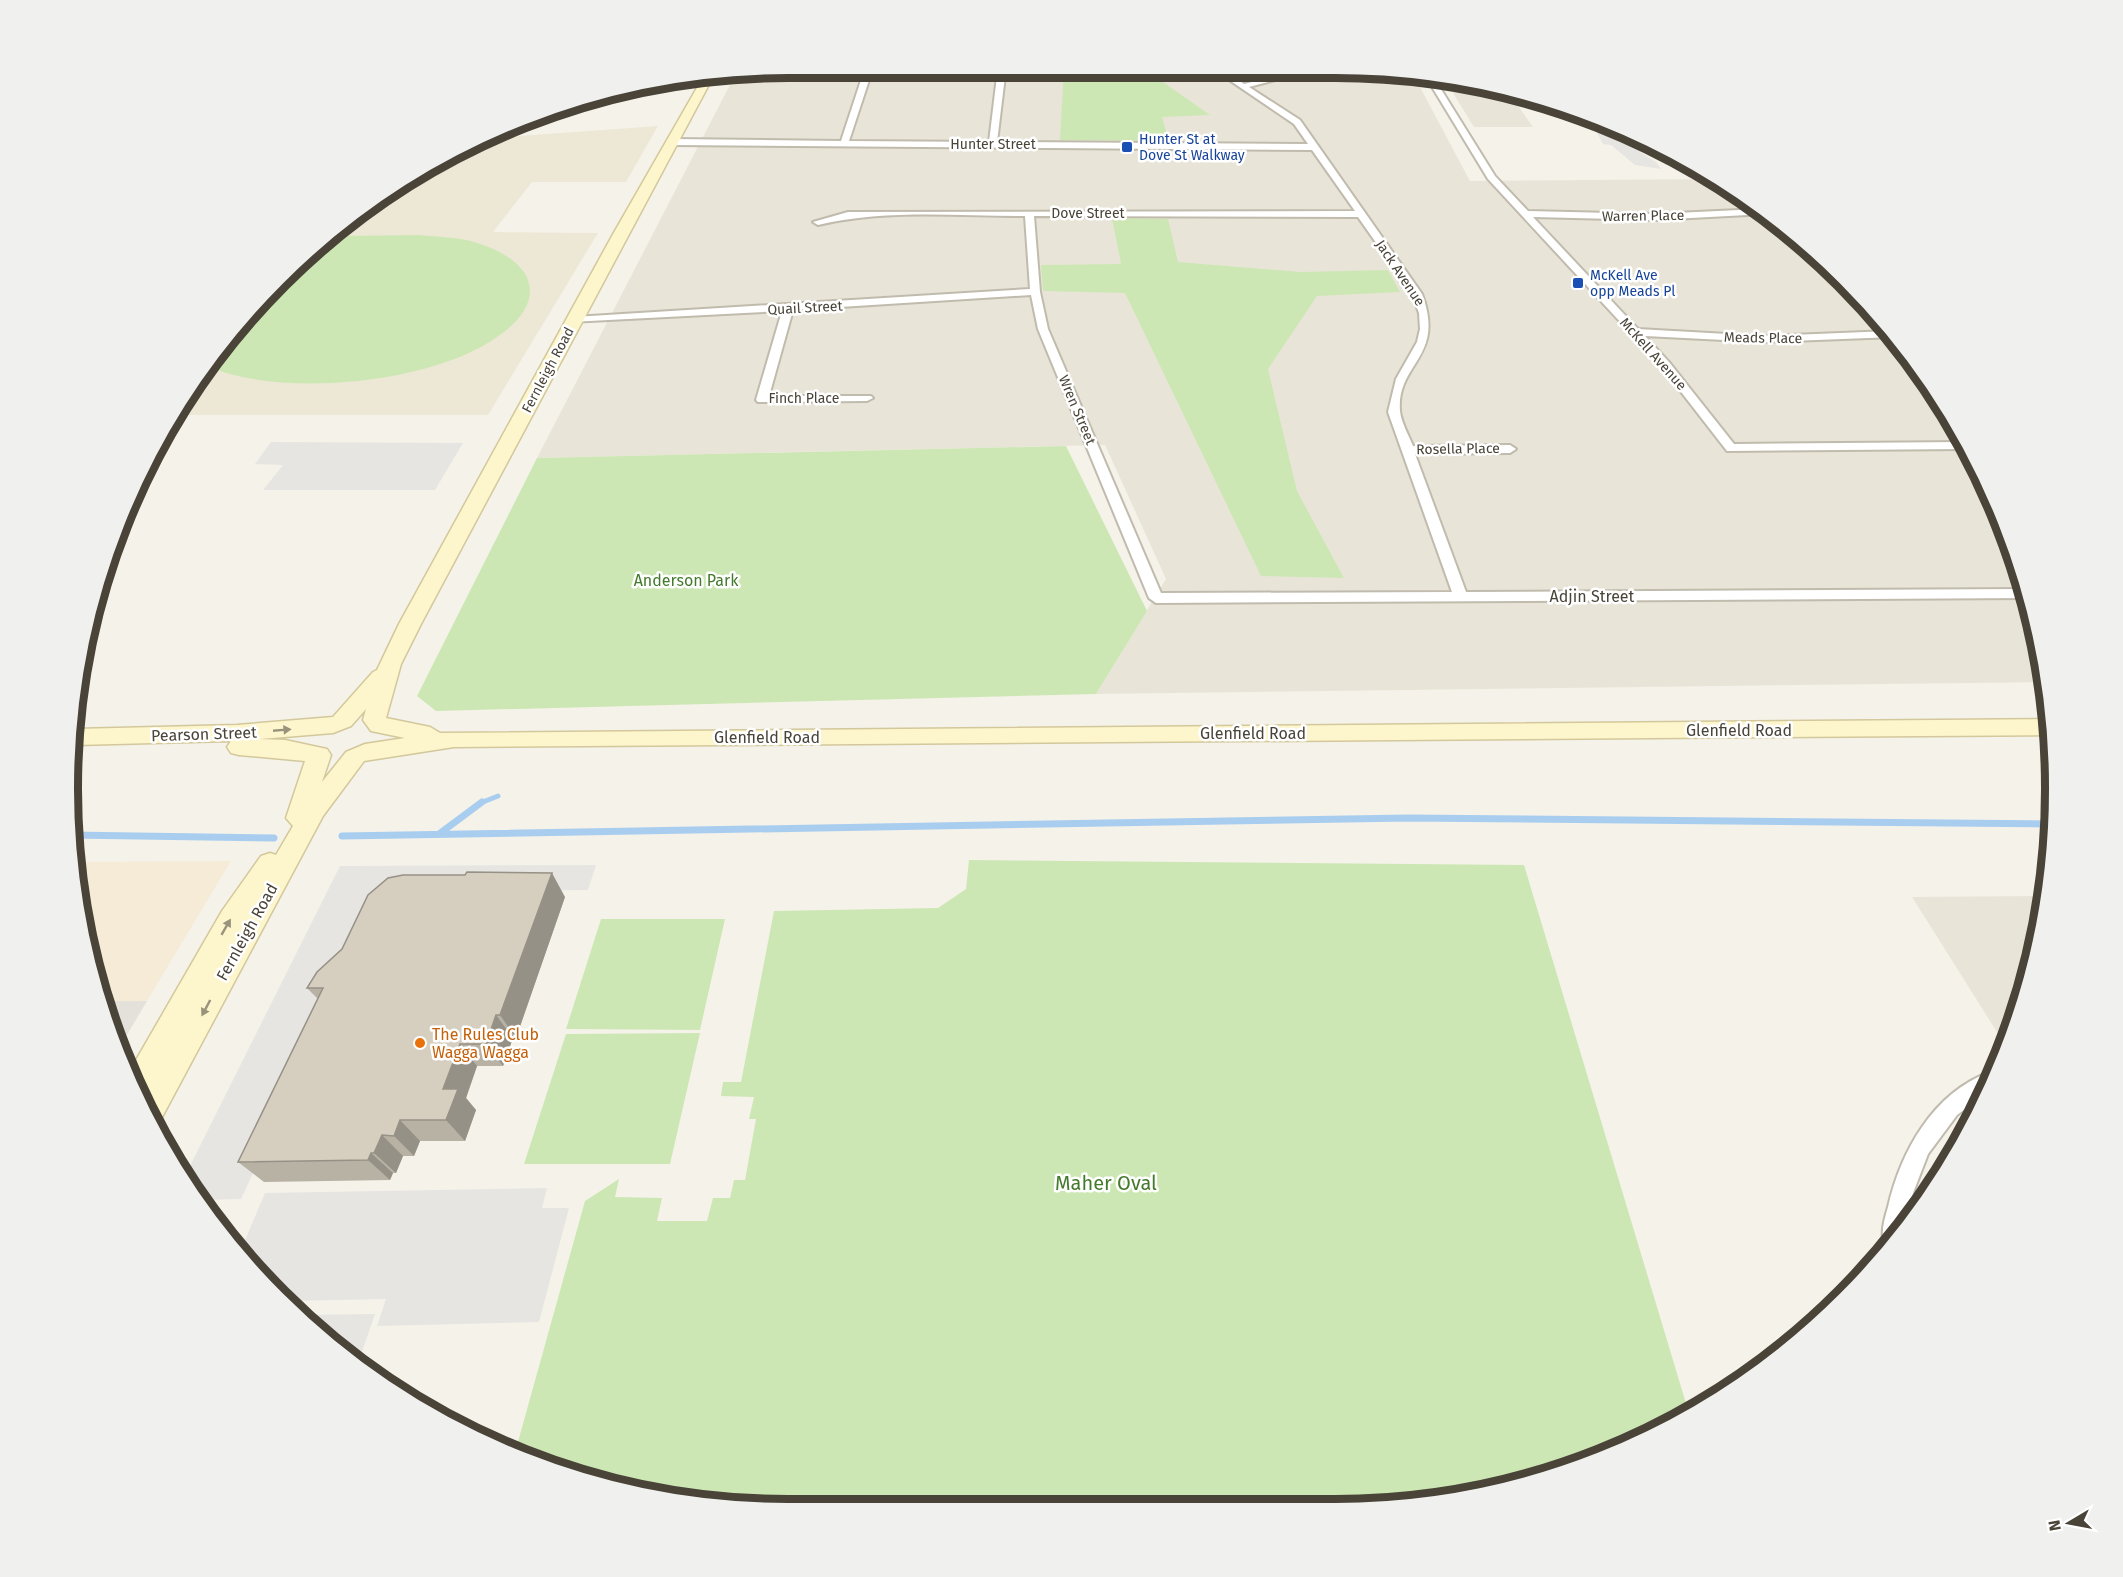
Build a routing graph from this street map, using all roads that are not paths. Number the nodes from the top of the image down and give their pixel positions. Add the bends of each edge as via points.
1 (866, 78) edge
2 (1001, 78) edge
3 (1231, 78) edge
4 (1274, 78) edge
5 (705, 83) edge
6 (1435, 85) edge
7 (1244, 86) junction
8 (672, 142) junction
9 (844, 143) junction
10 (993, 144) junction
11 (1314, 147) junction
12 (1029, 213) junction
13 (1750, 213) edge
14 (1359, 214) junction
15 (1523, 214) junction
16 (818, 222) dead end
17 (1035, 292) junction
18 (788, 309) junction
19 (574, 320) junction
20 (1634, 332) junction
21 (1881, 334) edge
22 (867, 398) dead end
23 (1957, 446) edge
24 (1510, 448) dead end
25 (1407, 450) junction
26 (2018, 594) edge
27 (1461, 597) junction
28 (1156, 598) joint
29 (390, 664) junction
30 (338, 723) junction
31 (377, 723) junction
32 (2042, 727) edge
33 (80, 737) edge
34 (454, 739) junction
35 (80, 748) edge
36 (318, 755) junction
37 (359, 756) junction
38 (140, 1079) edge
39 (1980, 1086) edge
40 (152, 1105) edge
41 (1894, 1226) edge

1 - 9 street
2 - 10 street
3 - 7 street, Jack Avenue
4 - 7 street
5 - 8 street, Fernleigh Road
6 - 15 street, McKell Avenue via 1491,177
7 - 11 street, Jack Avenue via 1297,122
8 - 9 street, Hunter Street
8 - 19 street, Fernleigh Road
9 - 10 street, Hunter Street
10 - 11 street, Hunter Street
11 - 14 street, Jack Avenue
12 - 14 street, Dove Street
12 - 16 street, Dove Street via 864,213
12 - 17 street, Wren Street
13 - 15 street, Warren Place via 1643,218
14 - 25 street, Jack Avenue via 1417,294 1425,312 1427,328 1423,342 1394,396 1394,412
15 - 20 street, McKell Avenue
17 - 18 street, Quail Street
17 - 28 street, Wren Street via 1049,344
18 - 19 street, Quail Street
18 - 22 street, Finch Place via 762,400
19 - 29 street, Fernleigh Road
20 - 21 street, Meads Place via 1763,339
20 - 23 street, McKell Avenue via 1665,364 1731,448
24 - 25 street, Rosella Place
25 - 27 street, Jack Avenue
26 - 27 street, Adjin Street
27 - 28 street, Adjin Street
29 - 30 street, Fernleigh Road
29 - 31 street, Fernleigh Road
30 - 31 street, Pearson Street via 355,718
33 -> 30 street, Pearson Street via 237,733
30 - 36 street, Fernleigh Road via 318,740
31 - 34 street, Glenfield Road
31 - 37 street, Fernleigh Road via 379,739
32 - 34 street, Glenfield Road
34 - 37 street, Glenfield Road
35 - 36 street, Pearson Street via 256,747
36 - 37 street, Pearson Street via 332,761
38 -> 36 street, Fernleigh Road via 231,919 294,827
37 -> 40 street, Fernleigh Road via 314,810
39 - 41 street via 1949,1109 1928,1136 1908,1176

